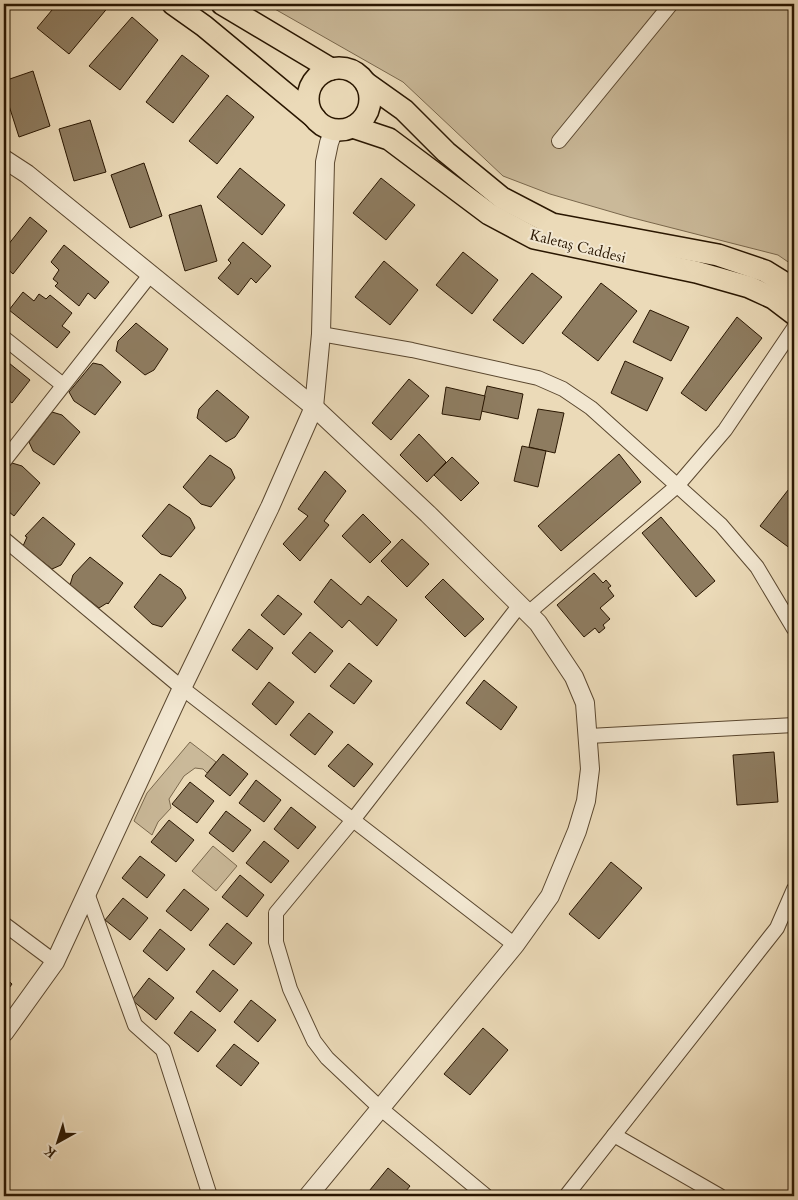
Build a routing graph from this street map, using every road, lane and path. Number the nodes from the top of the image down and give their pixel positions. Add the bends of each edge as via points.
1 (174, 4) edge
2 (222, 4) edge
3 (671, 4) edge
4 (331, 69) junction
5 (366, 83) junction
6 (315, 118) junction
7 (343, 128) junction
8 (559, 141) dead end
9 (4, 159) edge
10 (150, 275) junction
11 (794, 288) edge
12 (794, 314) edge
13 (794, 328) edge
14 (321, 334) junction
15 (4, 338) edge
16 (63, 385) junction
17 (314, 407) junction
18 (4, 461) edge
19 (677, 486) junction
20 (4, 539) edge
21 (523, 610) junction
22 (794, 630) edge
23 (182, 688) junction
24 (794, 725) edge
25 (589, 736) junction
26 (353, 820) junction
27 (794, 889) edge
28 (87, 892) junction
29 (4, 924) edge
30 (515, 945) junction
31 (55, 962) junction
32 (4, 1033) edge
33 (380, 1108) junction
34 (614, 1135) junction
35 (210, 1196) edge
36 (308, 1196) edge
37 (486, 1196) edge
38 (566, 1196) edge
39 (720, 1196) edge

1 - 6 main road
2 - 4 main road
3 - 8 street
4 - 5 main road via 351,70
4 - 6 main road via 314,80 310,89 309,104
5 - 7 main road via 370,103 367,113
5 - 11 main road, Kaletaş Caddesi via 404,110 446,152 502,198 552,224 718,255 765,271
6 - 7 main road via 321,124
7 - 12 main road, Kaletaş Caddesi via 389,140 489,214 534,238 696,272 749,287 773,298
7 - 14 street via 328,143 325,162
9 - 10 street via 27,174
10 - 16 street
10 - 17 street
13 - 19 street via 725,430
14 - 17 street
14 - 19 street via 538,378 563,389 591,408
15 - 16 street
16 - 18 street
17 - 21 street via 428,514
17 - 23 street via 270,508
19 - 21 street
19 - 22 street via 721,525 757,567
20 - 23 street
21 - 25 street via 538,623 574,677 585,703
21 - 26 street
23 - 26 street
23 - 28 street
24 - 25 street
25 - 30 street via 590,769 586,801 577,831 550,896
26 - 30 street
26 - 33 street via 276,913 276,942 290,989 314,1040 327,1058
27 - 34 street via 777,928
28 - 31 street
28 - 35 street via 135,1025 163,1050
29 - 31 street
30 - 33 street
31 - 32 street
33 - 36 street
33 - 37 street
34 - 38 street
34 - 39 street

